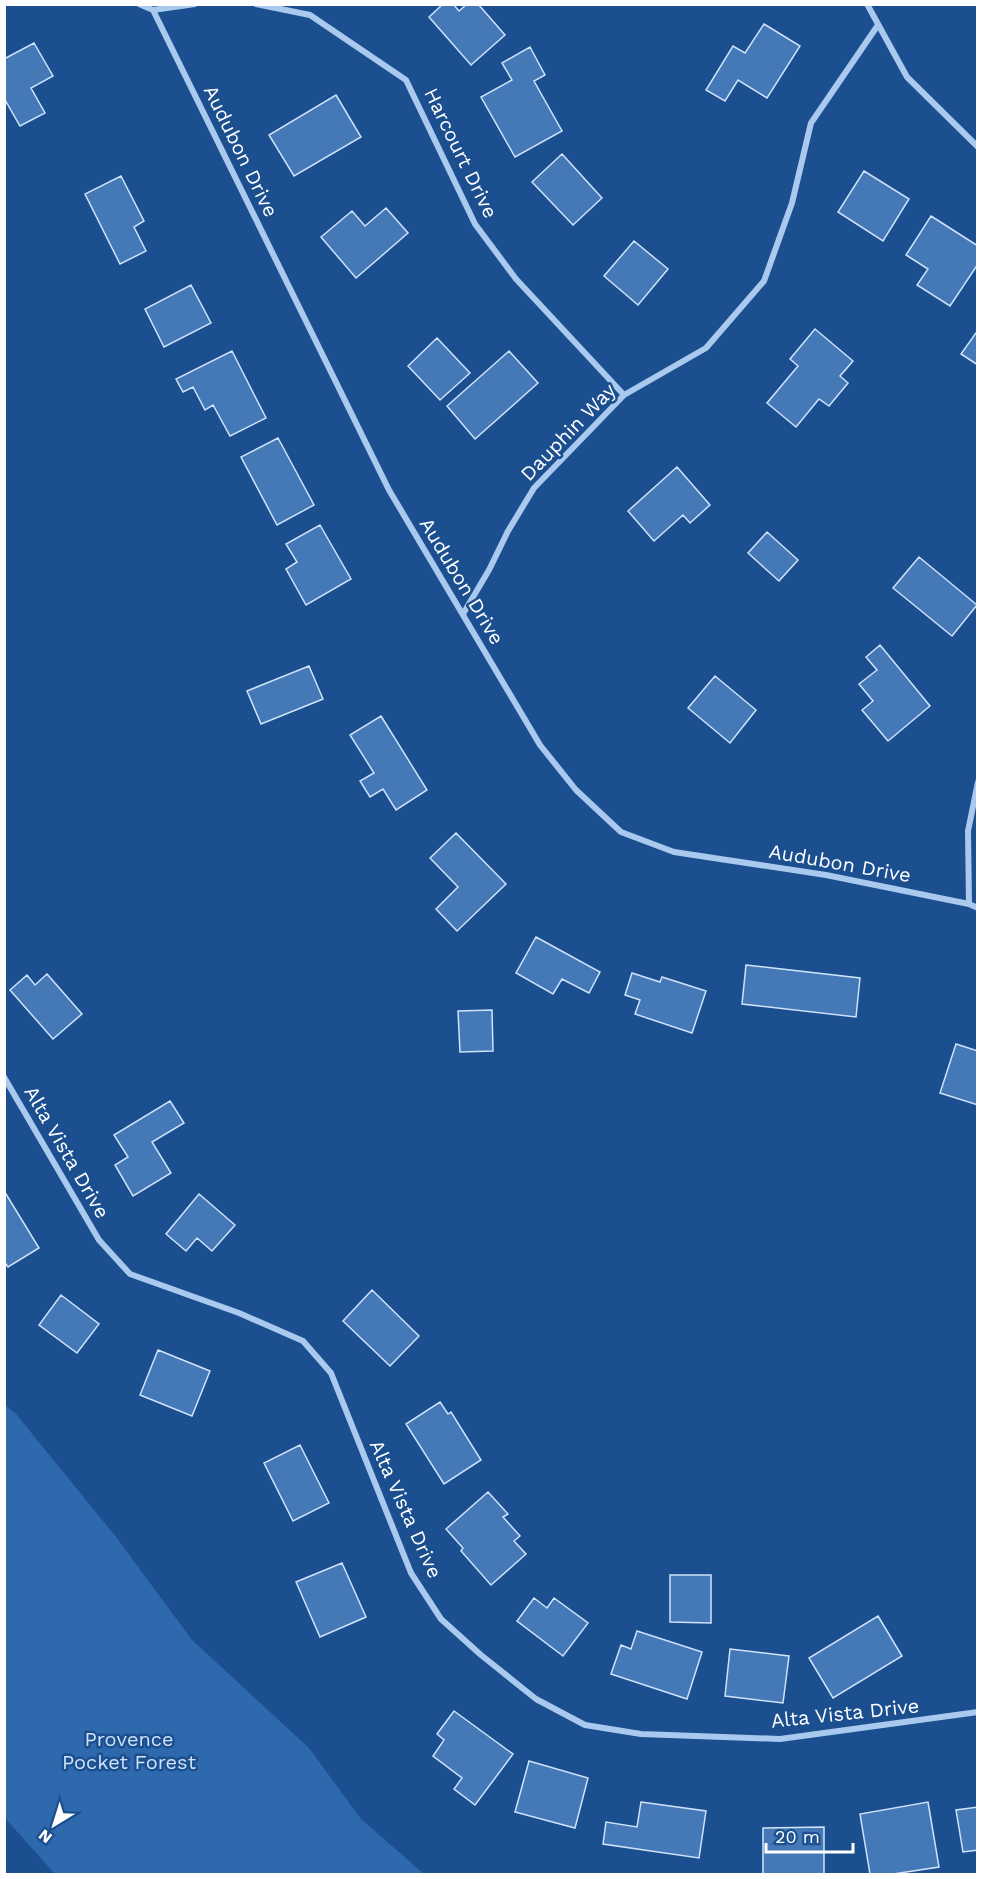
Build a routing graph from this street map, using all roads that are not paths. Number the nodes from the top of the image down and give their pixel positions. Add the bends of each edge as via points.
1 (139, 4) edge
2 (195, 4) edge
3 (256, 4) edge
4 (867, 4) edge
5 (153, 10) junction
6 (878, 25) junction
7 (978, 147) edge
8 (624, 395) junction
9 (463, 614) junction
10 (978, 782) edge
11 (969, 904) junction
12 (978, 908) edge
13 (4, 1077) edge
14 (978, 1712) edge

1 - 5 street
2 - 5 street
3 - 8 street, Harcourt Drive via 310,15 406,80 475,224 516,279
4 - 6 street
5 - 9 street, Audubon Drive via 389,490
6 - 7 street via 907,77
6 - 8 street, Dauphin Way via 811,123 792,203 764,281 706,348
8 - 9 street, Dauphin Way via 534,488
9 - 11 street, Audubon Drive via 540,745 576,790 621,832 674,852 826,875
10 - 11 street via 968,831
11 - 12 street, Audubon Drive
13 - 14 street, Alta Vista Drive via 99,1240 130,1274 303,1341 331,1373 411,1572 441,1619 536,1699 585,1725 607,1729 780,1740

